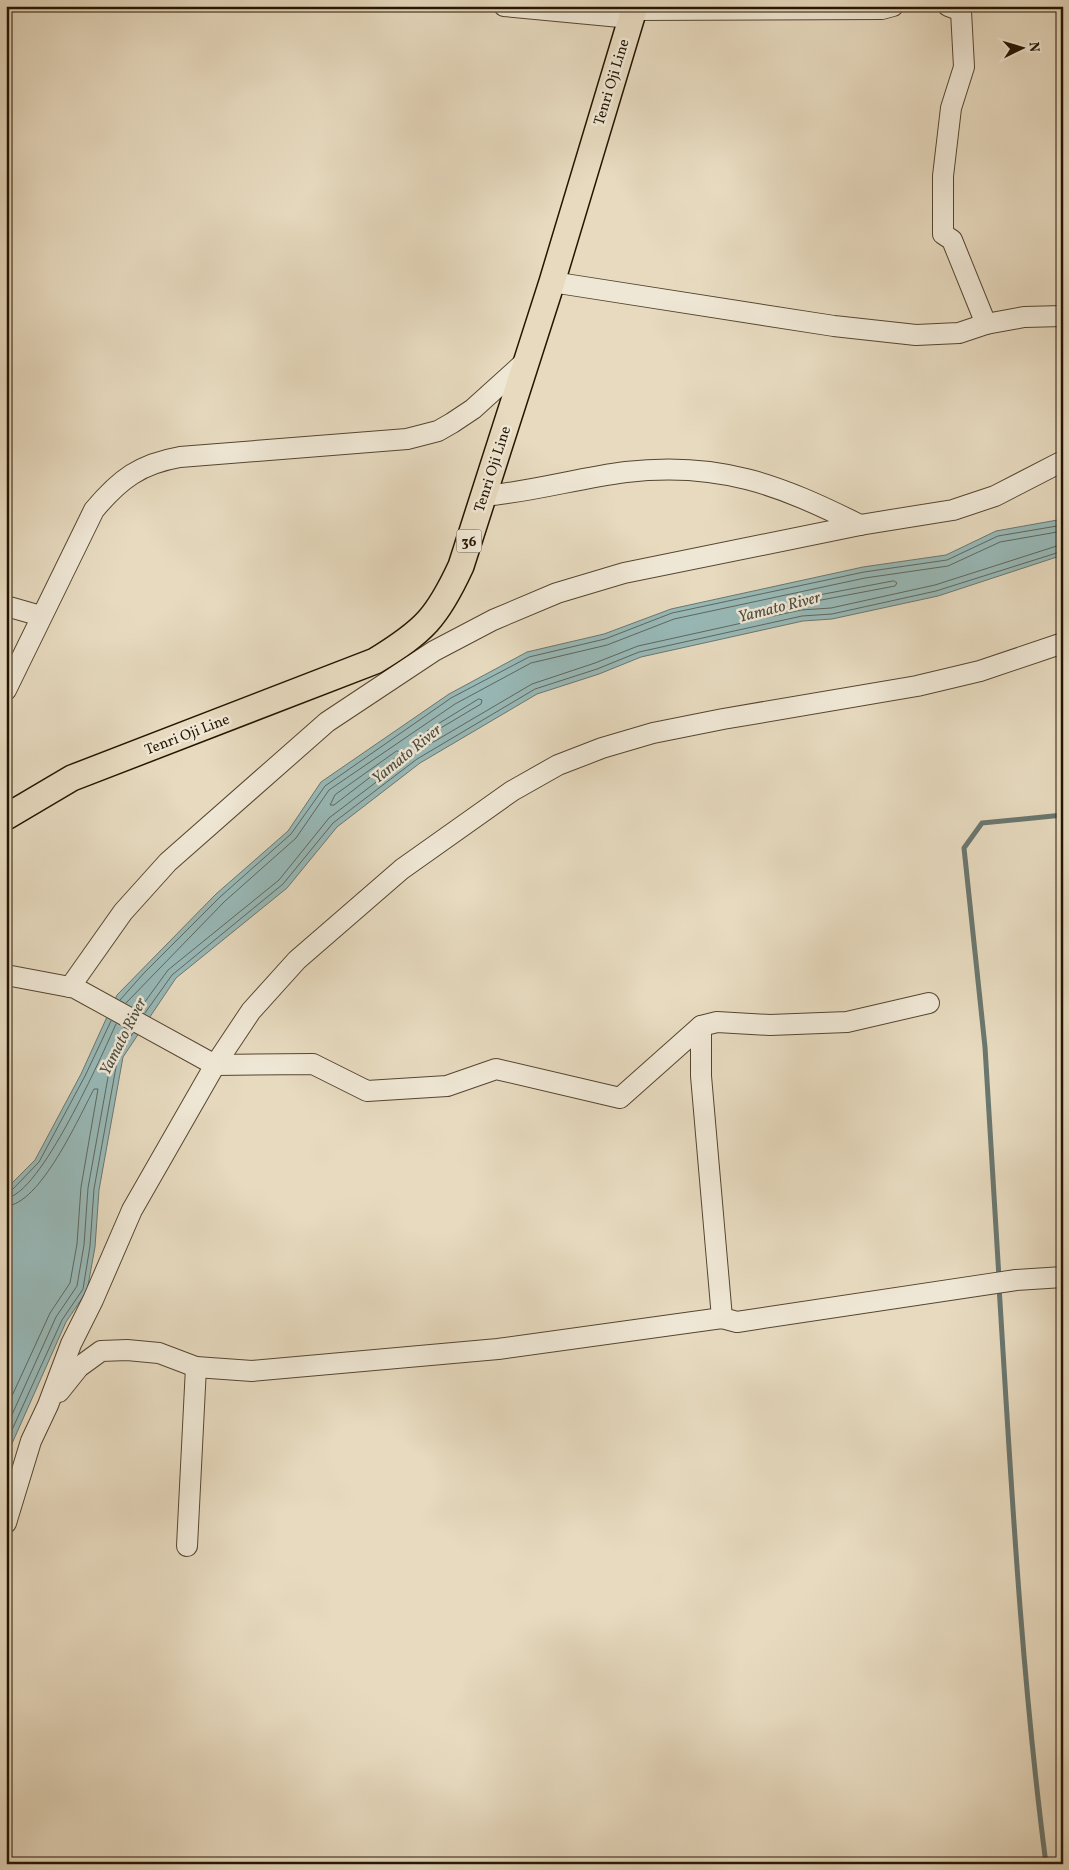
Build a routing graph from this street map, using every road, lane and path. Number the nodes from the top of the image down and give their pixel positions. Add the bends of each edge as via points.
1 (504, 6) edge
2 (893, 6) edge
3 (948, 6) edge
4 (633, 11) edge
5 (552, 282) junction
6 (1063, 316) edge
7 (986, 324) junction
8 (526, 361) junction
9 (1063, 461) edge
10 (483, 496) junction
11 (860, 525) junction
12 (6, 606) edge
13 (41, 616) junction
14 (1063, 643) edge
15 (6, 690) edge
16 (6, 817) edge
17 (6, 975) edge
18 (73, 987) junction
19 (929, 1002) dead end
20 (701, 1026) junction
21 (212, 1064) junction
22 (1063, 1277) edge
23 (722, 1318) junction
24 (196, 1367) junction
25 (48, 1405) junction
26 (6, 1523) edge
27 (187, 1546) dead end

1 - 4 street
2 - 4 street via 882,9
3 - 7 street via 961,11 964,67 951,108 943,176 943,234 952,240
4 - 5 main road, Tenri Oji Line / 36
5 - 7 street via 834,326 916,335 959,333
5 - 8 main road, Tenri Oji Line / 36
6 - 7 street via 1024,317
8 - 10 main road, Tenri Oji Line / 36
8 - 13 street via 473,409 438,431 407,439 180,457 155,461 131,473 110,490 94,510
9 - 11 street via 994,496 953,510
10 - 11 street via 628,472 680,470 721,473 765,483 810,500
10 - 16 main road, Tenri Oji Line / 36 via 461,566 448,595 432,619 409,640 376,661 72,778
11 - 18 street via 607,578 557,593 493,620 434,651 327,722 168,862 123,912
12 - 13 street
13 - 15 street
14 - 21 street via 980,671 917,686 653,733 558,765 512,791 466,823 402,869 350,913 297,960 251,1011
17 - 18 street
18 - 21 street
19 - 20 street via 847,1022 770,1025 717,1022
20 - 21 street via 620,1098 496,1069 448,1086 367,1091 313,1064
20 - 23 street via 702,1076
21 - 25 street via 132,1210 71,1344
22 - 23 street via 1016,1280 738,1322
23 - 24 street via 498,1349 252,1371
24 - 25 street via 159,1353 101,1351 79,1367
24 - 27 street
25 - 26 street via 31,1441

